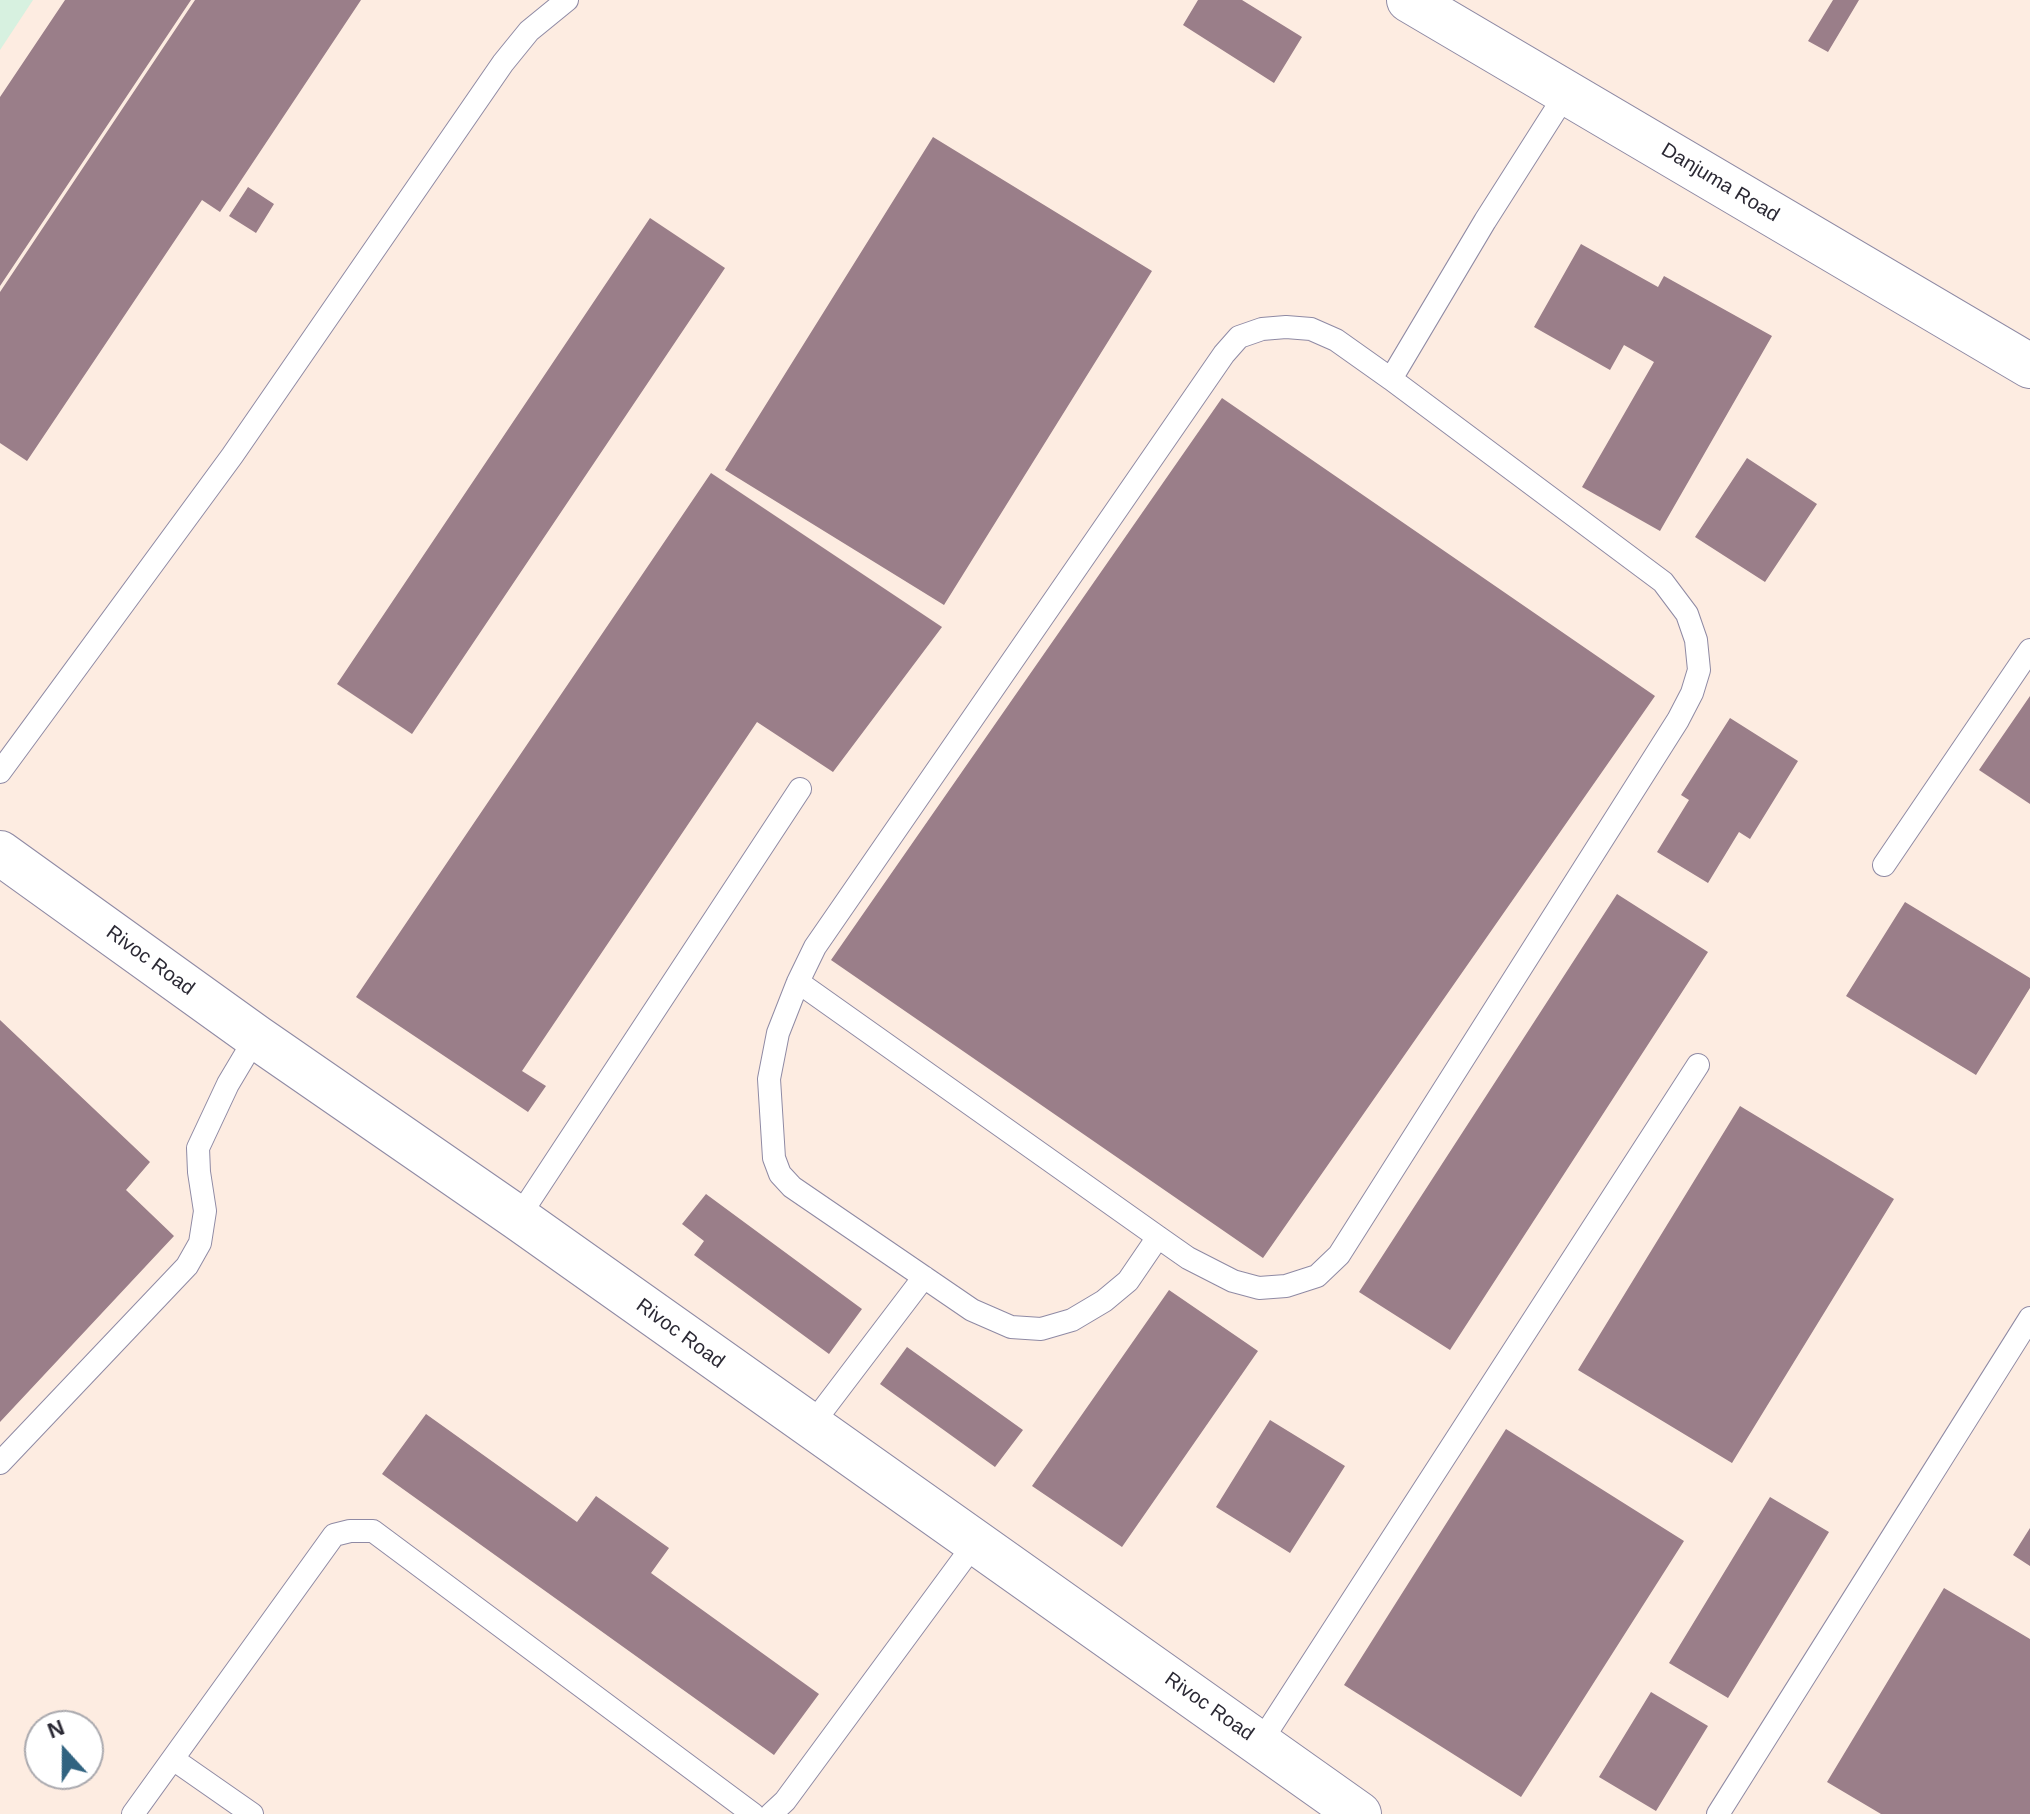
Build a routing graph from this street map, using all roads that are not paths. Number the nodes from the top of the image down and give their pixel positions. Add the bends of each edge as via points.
1 (567, 0) edge
2 (1409, 0) edge
3 (1567, 92) junction
4 (2030, 366) edge
5 (1391, 379) junction
6 (2030, 650) edge
7 (0, 772) edge
8 (800, 789) dead end
9 (0, 853) edge
10 (1884, 865) dead end
11 (798, 982) junction
12 (256, 1037) junction
13 (1698, 1065) dead end
14 (518, 1218) junction
15 (1158, 1237) junction
16 (924, 1277) junction
17 (2030, 1318) edge
18 (810, 1427) junction
19 (0, 1463) edge
20 (975, 1543) junction
21 (1260, 1743) junction
22 (173, 1759) junction
23 (133, 1814) edge
24 (252, 1814) edge
25 (753, 1814) edge
26 (771, 1814) edge
27 (1359, 1814) edge
28 (1718, 1814) edge

1 - 7 lane via 529,31 503,63 232,456
2 - 3 street, Danjuma Road
3 - 4 street, Danjuma Road
3 - 5 lane
5 - 11 lane via 1311,329 1262,329 1239,337 815,947
5 - 15 lane via 1663,582 1687,614 1699,670 1678,720 1339,1255 1317,1276 1259,1288 1233,1281
6 - 10 lane
8 - 14 lane
9 - 12 street, Rivoc Road
11 - 15 lane
11 - 16 lane via 778,1033 769,1079 774,1158 780,1174
12 - 14 street, Rivoc Road
12 - 19 lane via 198,1148 205,1211 200,1243 187,1266
13 - 21 lane
14 - 18 street, Rivoc Road
15 - 16 lane via 1128,1281 1104,1301 1072,1320 1041,1329 1011,1327 972,1310
16 - 18 lane
17 - 28 lane
18 - 20 street, Rivoc Road
20 - 21 street, Rivoc Road
20 - 26 lane
21 - 27 street, Rivoc Road
22 - 23 lane
22 - 24 lane
22 - 25 lane via 334,1535 373,1531

